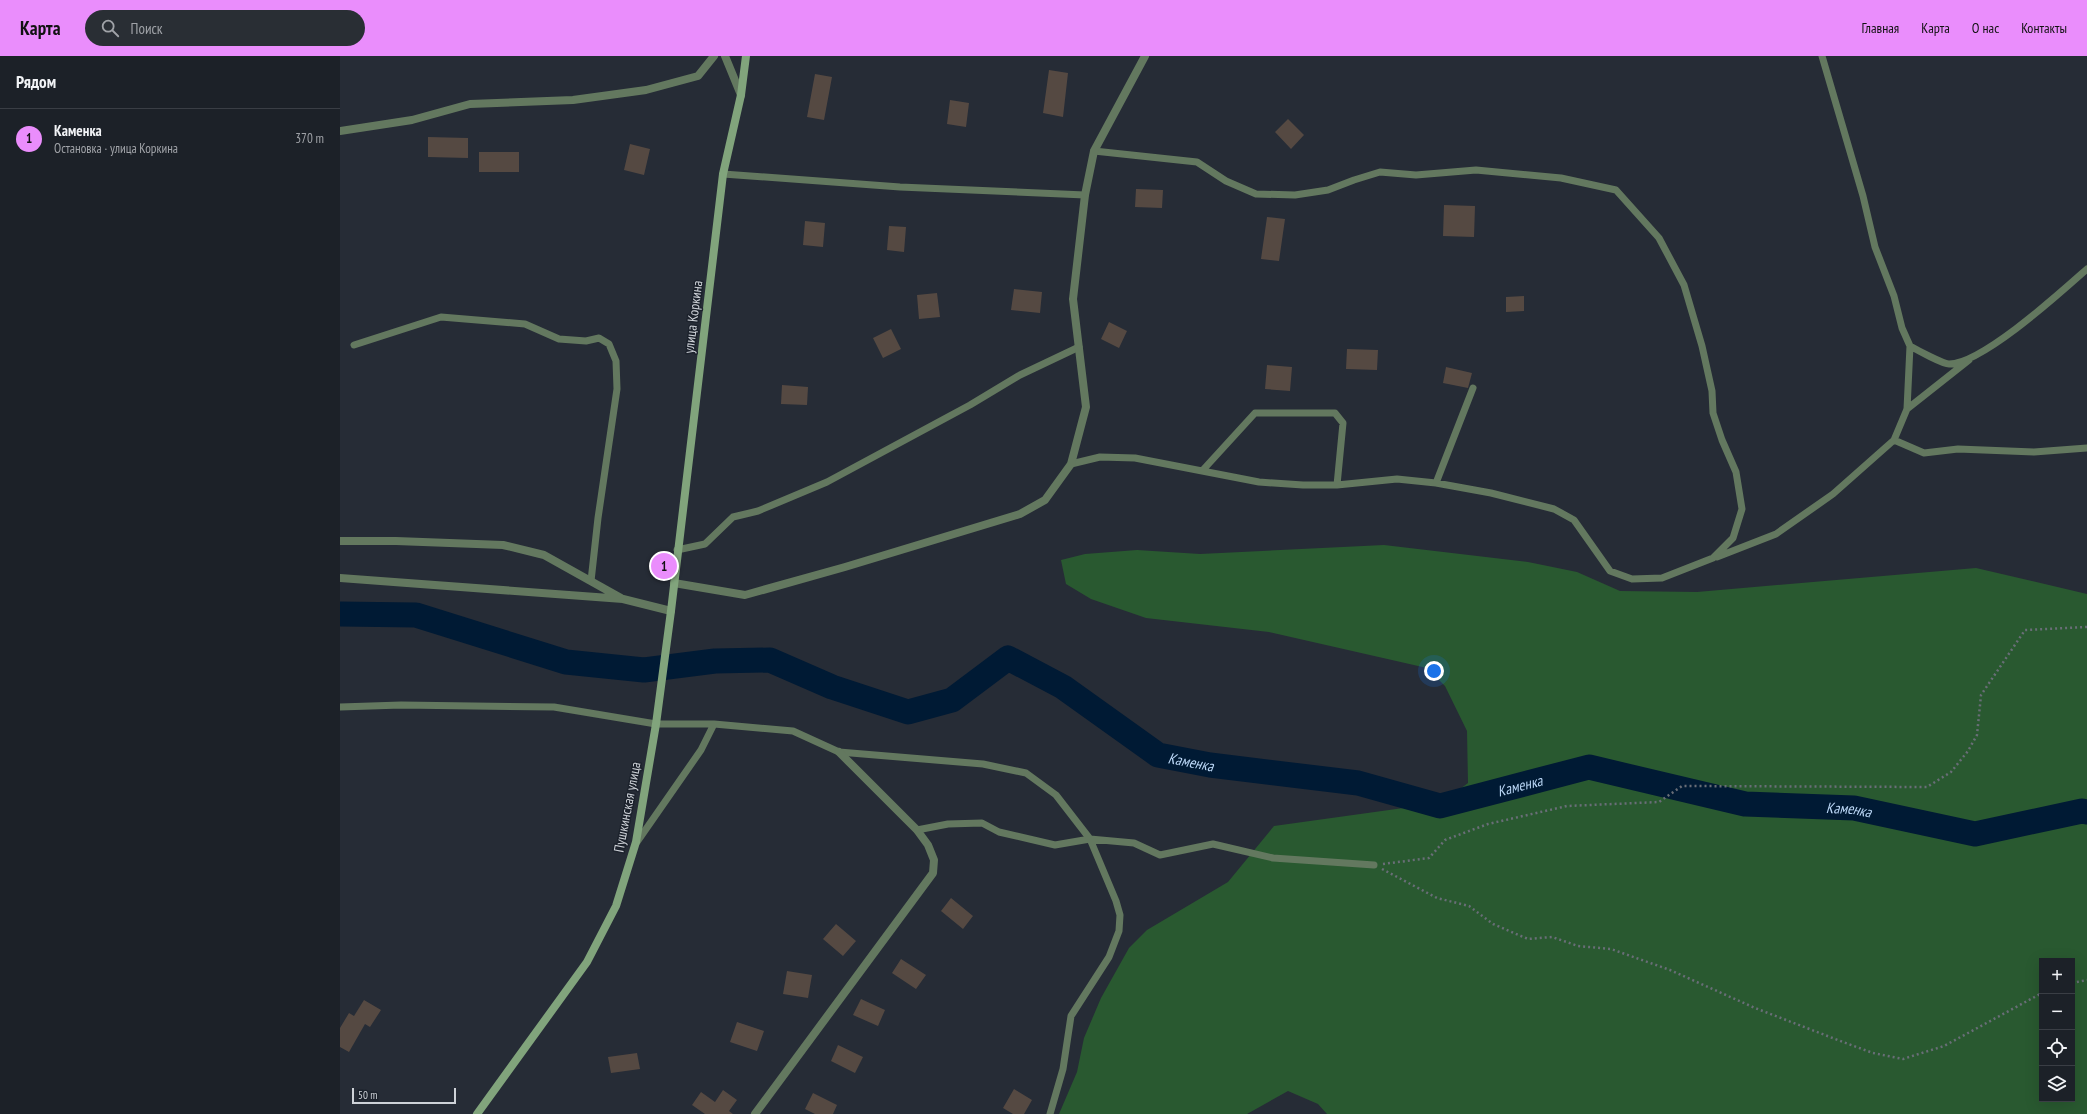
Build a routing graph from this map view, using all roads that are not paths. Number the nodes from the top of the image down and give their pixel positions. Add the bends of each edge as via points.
1 (714, 56) edge
2 (725, 56) edge
3 (746, 56) edge
4 (1145, 56) edge
5 (1822, 56) edge
6 (741, 95) junction
7 (340, 131) edge
8 (1094, 151) junction
9 (723, 174) junction
10 (1085, 195) junction
11 (2087, 270) edge
12 (354, 346) dead end
13 (1910, 346) junction
14 (1079, 347) junction
15 (1973, 357) junction
16 (1473, 388) dead end
17 (1907, 409) junction
18 (1894, 440) junction
19 (2087, 448) edge
20 (1071, 464) junction
21 (1202, 471) junction
22 (1436, 483) junction
23 (1337, 485) junction
24 (340, 541) edge
25 (677, 550) junction
26 (1713, 558) junction
27 (340, 578) edge
28 (591, 581) junction
29 (674, 583) junction
30 (623, 599) junction
31 (671, 611) junction
32 (340, 707) edge
33 (656, 724) junction
34 (714, 724) junction
35 (839, 752) junction
36 (917, 830) junction
37 (1090, 839) junction
38 (636, 842) junction
39 (1374, 865) road end
40 (477, 1114) edge
41 (755, 1114) edge
42 (1050, 1114) edge

1 - 7 street via 698,76 646,90 573,100 470,104 412,120
2 - 6 street
3 - 6 main road, улица Коркина
4 - 8 street
5 - 13 lane via 1863,196 1875,247
6 - 9 main road, улица Коркина
8 - 10 street
8 - 26 lane via 1197,162 1226,181 1256,194 1294,195 1328,190 1380,172 1416,174 1476,170 1561,178 1616,190 1659,238 1684,285 1702,346 1712,391 1713,413 1736,472 1742,509 1733,538
9 - 10 lane via 900,187
9 - 25 main road, улица Коркина
10 - 14 street via 1073,299
11 - 15 lane via 2023,324
12 - 28 lane via 441,317 525,324 559,339 586,341 599,338 609,344 616,361 617,389
13 - 15 lane via 1949,364
13 - 17 lane
14 - 20 street via 1086,407
14 - 25 lane via 1020,375 970,405 826,482 758,511 734,517 705,544
15 - 17 lane
16 - 22 lane
17 - 18 lane
18 - 19 lane via 1924,453 1958,449 2034,452
18 - 26 lane via 1833,494 1776,534
20 - 21 lane via 1100,457 1135,458
20 - 29 street via 1045,500 1020,514 845,567 745,595
21 - 23 lane via 1259,482
21 - 23 lane via 1255,413 1335,413 1343,423
22 - 23 lane via 1397,479
22 - 26 lane via 1554,509 1574,520 1610,572 1632,579 1662,578
24 - 28 street via 503,545 544,555
25 - 29 main road, улица Коркина
27 - 30 street
28 - 30 street
29 - 31 main road, Пушкинская улица
30 - 31 street
31 - 33 main road, Пушкинская улица
32 - 33 lane via 554,707
33 - 34 lane
33 - 38 main road, Пушкинская улица
34 - 35 lane via 793,731
34 - 38 lane via 701,750
35 - 36 street
35 - 37 lane via 983,764 1026,773 1056,795
36 - 37 lane via 948,824 982,823 999,832 1055,845
36 - 41 street via 928,845 934,860 933,873
37 - 39 lane via 1134,843 1160,855 1214,844 1273,858
37 - 42 lane via 1116,901 1120,915 1119,931 1109,957 1071,1016 1064,1069
38 - 40 main road, Пушкинская улица via 616,906 587,962

